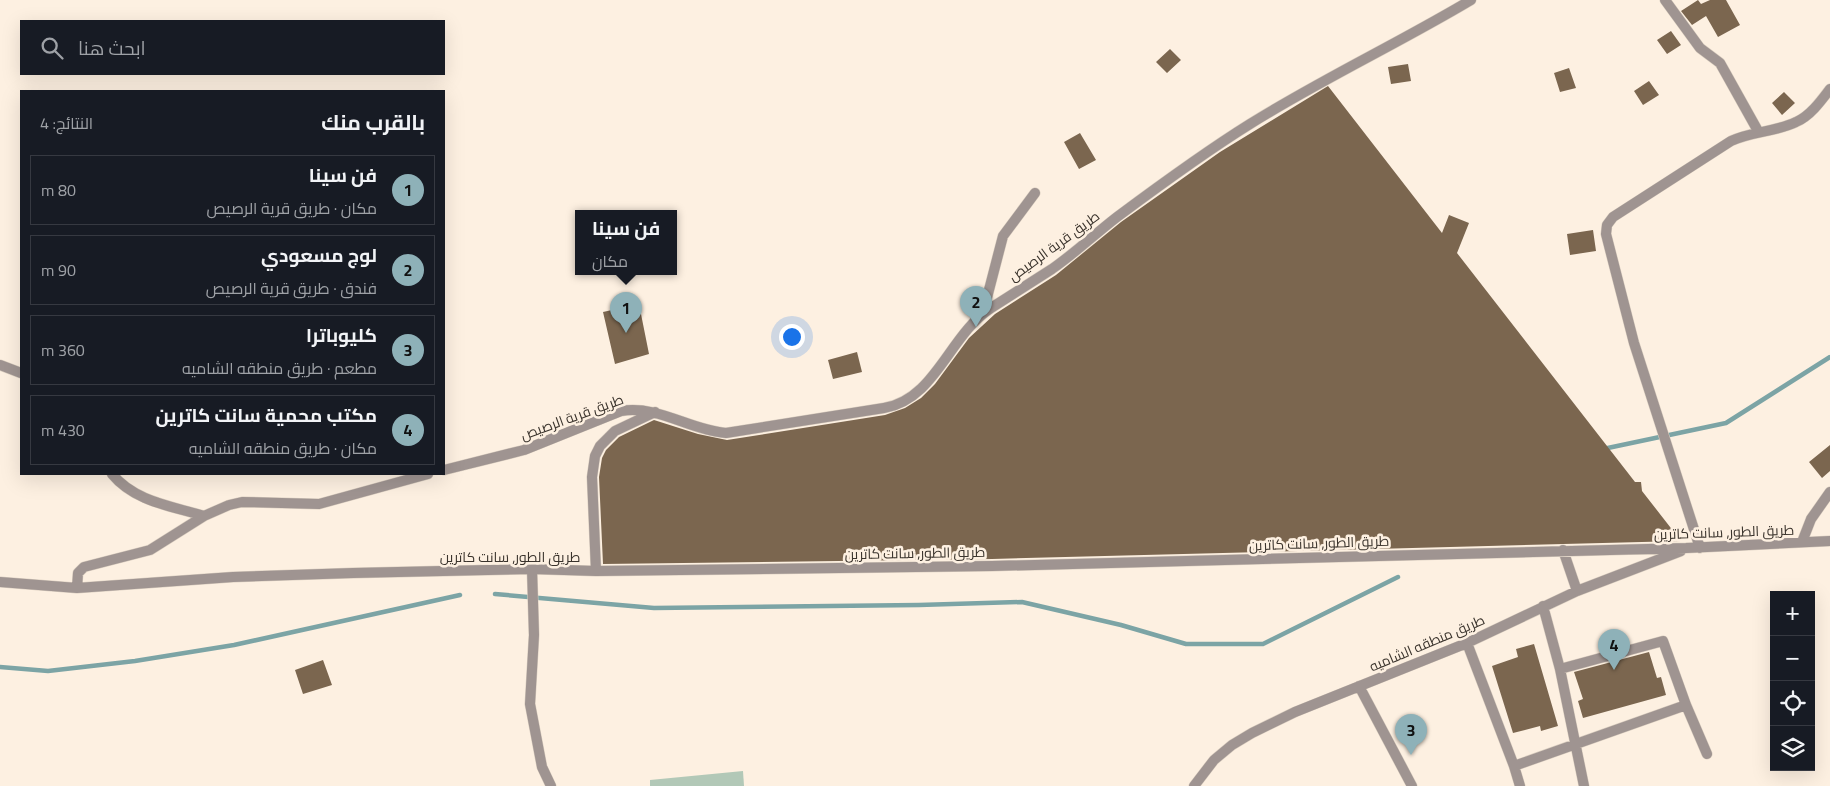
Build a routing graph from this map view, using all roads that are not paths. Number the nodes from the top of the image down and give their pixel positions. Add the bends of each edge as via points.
1 (1472, 0) edge
2 (1665, 0) edge
3 (1830, 89) edge
4 (1758, 131) junction
5 (1035, 193) dead end
6 (983, 313) junction
7 (0, 365) edge
8 (20, 373) edge
9 (655, 412) junction
10 (445, 470) edge
11 (113, 475) edge
12 (424, 475) edge
13 (1830, 492) edge
14 (1826, 504) edge
15 (204, 516) junction
16 (1830, 541) edge
17 (1802, 542) junction
18 (1686, 548) junction
19 (1700, 548) junction
20 (1562, 550) junction
21 (532, 569) junction
22 (596, 571) junction
23 (0, 582) edge
24 (77, 588) junction
25 (1577, 591) junction
26 (1542, 606) junction
27 (1467, 643) junction
28 (1560, 669) junction
29 (1359, 686) junction
30 (1686, 705) junction
31 (1576, 744) junction
32 (1707, 754) dead end
33 (1514, 766) junction
34 (551, 786) edge
35 (1194, 786) edge
36 (1412, 786) edge
37 (1520, 786) edge
38 (1584, 786) edge

1 - 6 street, طريق قرية الرصيص via 1324,80 1249,125 1118,217 1053,268
2 - 4 street via 1700,48 1720,62
3 - 4 street via 1798,122
4 - 19 street via 1731,141 1609,220 1606,229 1634,343
5 - 6 street via 1003,236
6 - 9 street, طريق قرية الرصيص via 961,335 923,388 895,406 726,433
7 - 8 street
9 - 10 street, طريق قرية الرصيص via 644,409 620,411 524,450
9 - 22 street via 616,431 600,446 595,456 592,477
11 - 15 street via 141,497
12 - 15 street via 332,501 305,505 242,502
13 - 14 street
14 - 17 street via 1811,519
15 - 24 street via 150,550 84,567 78,573
16 - 17 street, طريق الطور, سانت كاترين
17 - 19 street, طريق الطور, سانت كاترين
18 - 19 street, طريق الطور, سانت كاترين
18 - 20 street, طريق الطور, سانت كاترين
18 - 25 street, طريق منطقه الشاميه
20 - 22 street, طريق الطور, سانت كاترين via 992,566
20 - 25 street
21 - 22 street, طريق الطور, سانت كاترين
21 - 24 street, طريق الطور, سانت كاترين via 233,577
21 - 34 street via 534,635 530,704 542,767
23 - 24 street, طريق الطور, سانت كاترين
25 - 26 street, طريق منطقه الشاميه
26 - 27 street, طريق منطقه الشاميه
26 - 28 street
27 - 29 street, طريق منطقه الشاميه
27 - 33 street
28 - 30 street via 1663,641
28 - 31 street
29 - 35 street, طريق منطقه الشاميه via 1295,712 1238,741 1214,760
29 - 36 street
30 - 31 street
30 - 32 street
31 - 33 street
31 - 38 street
33 - 37 street

